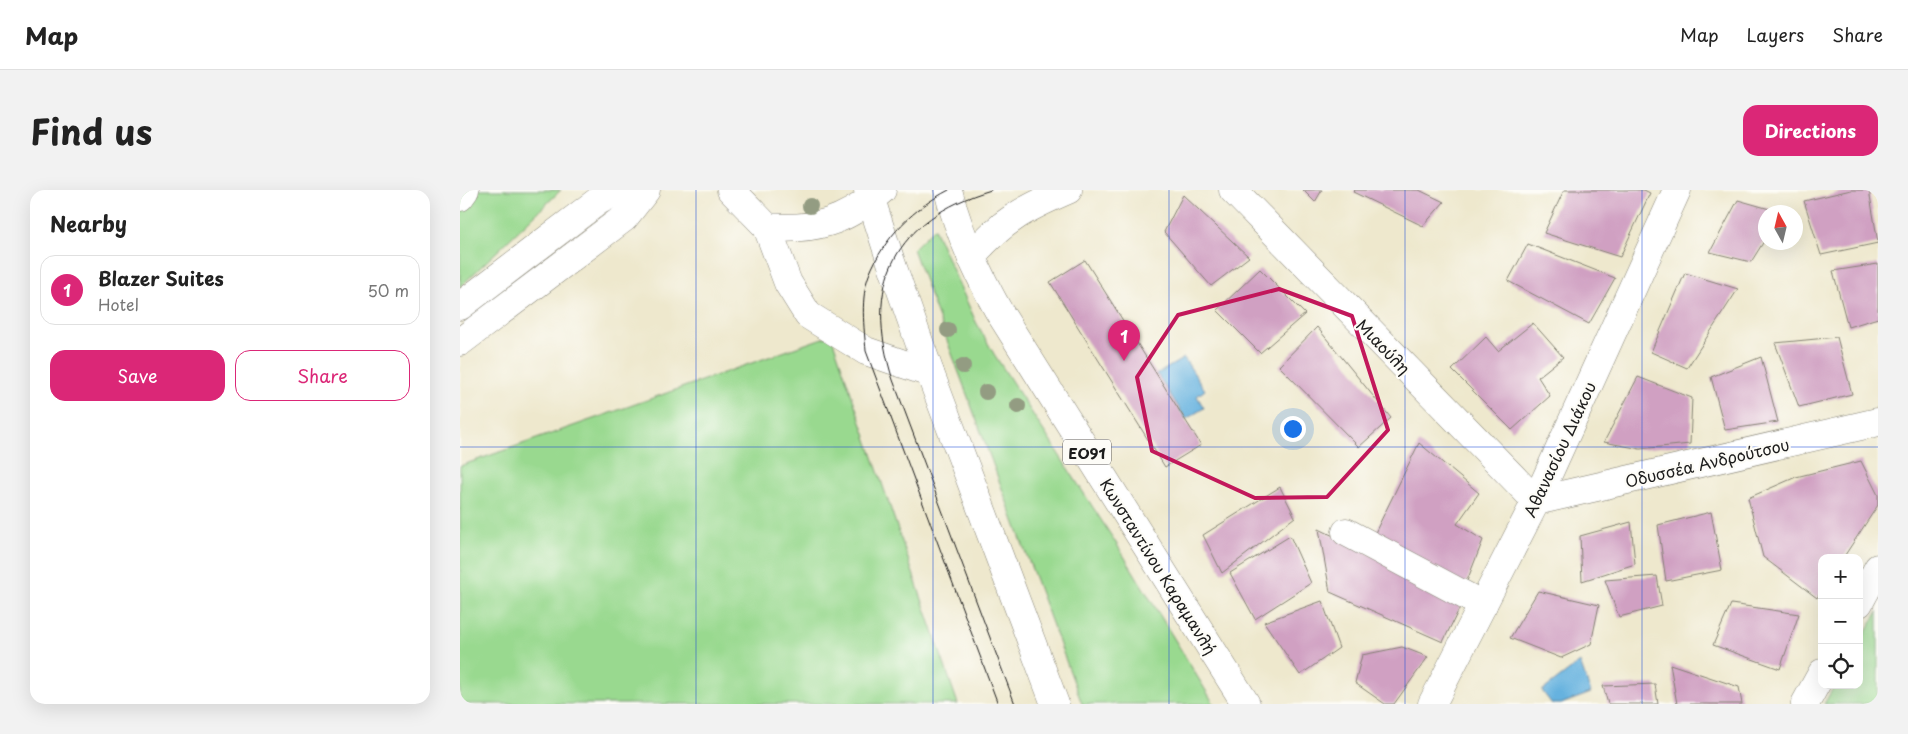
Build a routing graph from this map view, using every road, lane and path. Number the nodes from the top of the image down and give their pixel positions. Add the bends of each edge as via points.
1 (465, 190) edge
2 (619, 190) edge
3 (646, 190) edge
4 (731, 190) edge
5 (948, 190) edge
6 (1068, 190) edge
7 (1233, 190) edge
8 (1678, 190) edge
9 (874, 193) edge
10 (460, 197) edge
11 (767, 227) junction
12 (971, 256) junction
13 (460, 306) edge
14 (460, 342) edge
15 (930, 373) junction
16 (1878, 422) edge
17 (1536, 501) junction
18 (1346, 532) dead end
19 (1878, 568) edge
20 (1861, 599) edge
21 (1483, 605) junction
22 (1818, 680) edge
23 (1055, 704) edge
24 (1246, 704) edge
25 (1432, 704) edge
26 (1805, 704) edge

1 - 10 main road
2 - 13 main road via 598,201
3 - 14 main road via 624,218
4 - 11 main road
5 - 12 main road, Κωνσταντίνου Καραμανλή / ΕΟ91
6 - 12 main road via 1012,218 990,234
7 - 17 main road, Μιαούλη
8 - 17 main road, Αθανασίου Διάκου
9 - 11 main road via 856,212 816,226 796,230
9 - 15 main road
11 - 15 main road via 788,283 808,314 866,351
12 - 24 main road, Κωνσταντίνου Καραμανλή / ΕΟ91 via 998,310
15 - 23 main road
16 - 17 main road, Οδυσσέα Ανδρούτσου
17 - 21 main road, Αθανασίου Διάκου
18 - 21 main road
19 - 20 main road
21 - 25 main road, Αθανασίου Διάκου
22 - 26 main road

